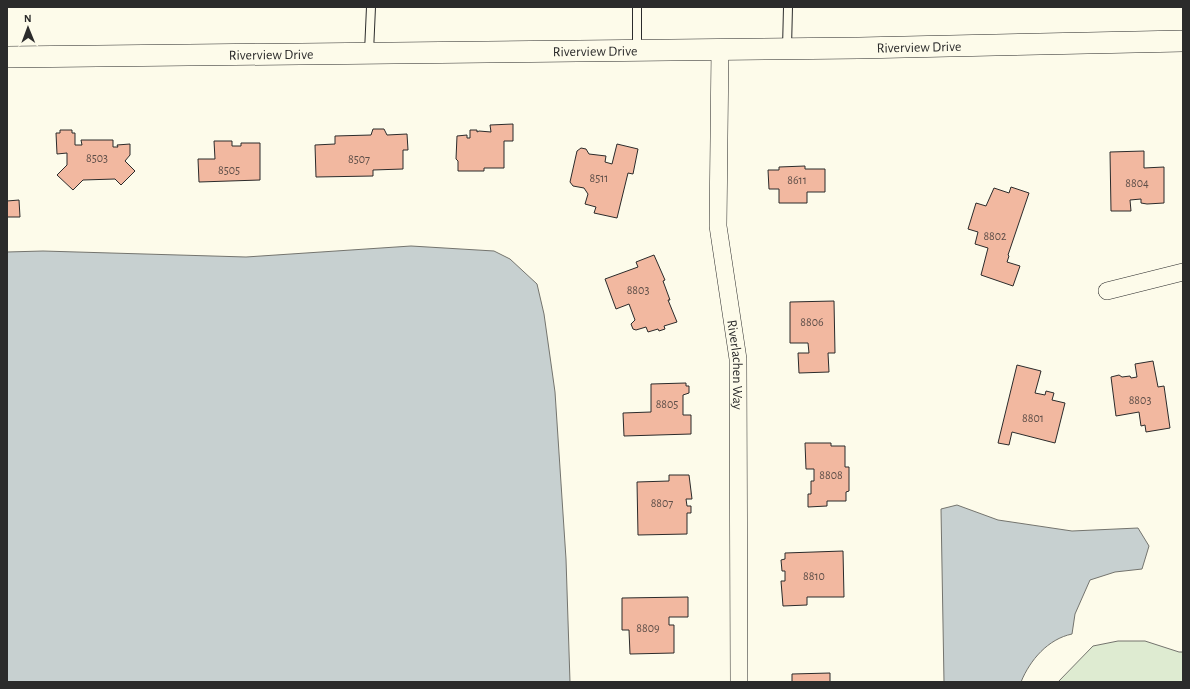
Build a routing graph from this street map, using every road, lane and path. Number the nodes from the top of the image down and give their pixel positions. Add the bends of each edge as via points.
1 (371, 7) edge
2 (637, 7) edge
3 (788, 7) edge
4 (1183, 42) edge
5 (787, 48) junction
6 (720, 49) junction
7 (637, 50) junction
8 (369, 53) junction
9 (7, 57) edge
10 (1183, 272) edge
11 (1107, 291) dead end
12 (739, 682) edge

1 - 8 lane
2 - 7 lane
3 - 5 lane
4 - 5 street, Riverview Drive
5 - 6 street, Riverview Drive
6 - 7 street, Riverview Drive
6 - 12 street, Riverlachen Way via 718,226 738,359
7 - 8 street, Riverview Drive
8 - 9 street, Riverview Drive
10 - 11 street

